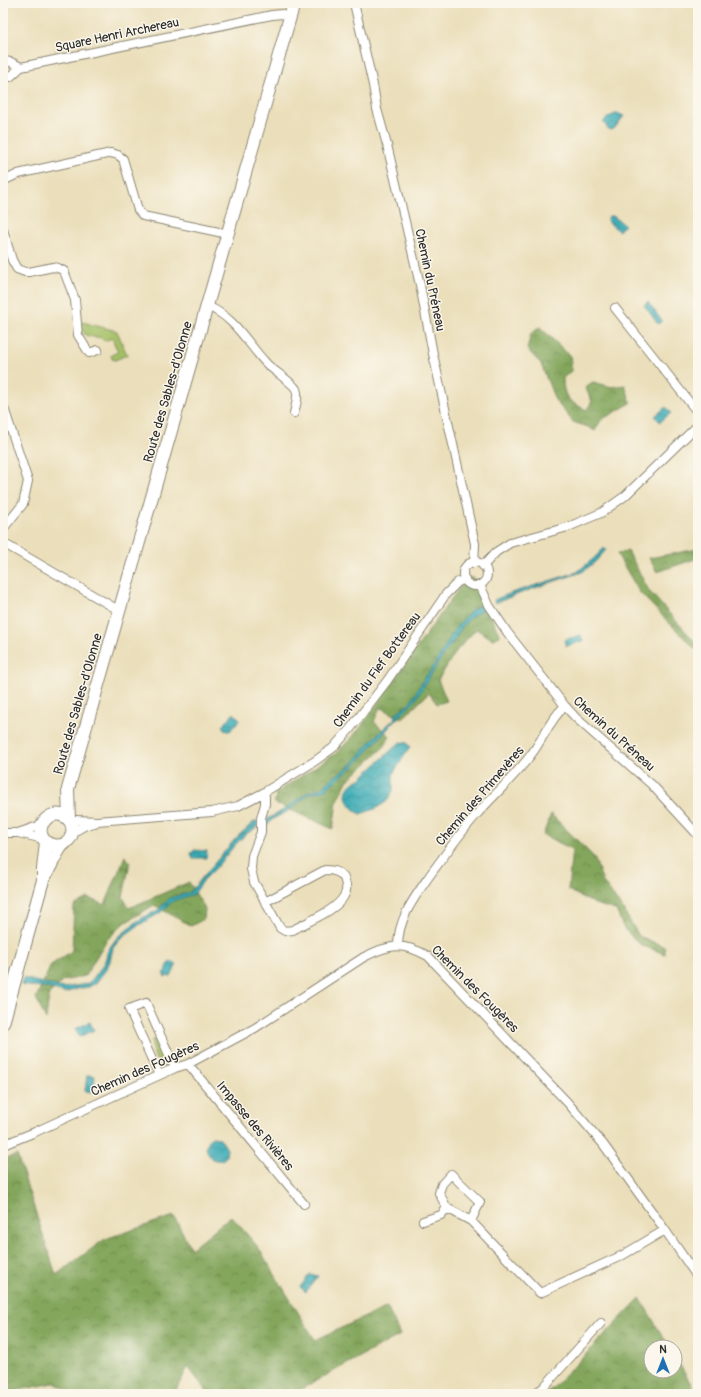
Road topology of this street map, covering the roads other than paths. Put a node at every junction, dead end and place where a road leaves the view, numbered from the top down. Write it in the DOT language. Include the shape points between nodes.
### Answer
graph roads {
  1 [pos="294,3"];
  2 [pos="354,3"];
  3 [pos="290,16"];
  4 [pos="3,62"];
  5 [pos="20,67"];
  6 [pos="3,78"];
  7 [pos="3,181"];
  8 [pos="3,230"];
  9 [pos="228,234"];
  10 [pos="207,306"];
  11 [pos="615,308"];
  12 [pos="98,350"];
  13 [pos="3,405"];
  14 [pos="294,413"];
  15 [pos="698,413"];
  16 [pos="698,425"];
  17 [pos="3,529"];
  18 [pos="3,543"];
  19 [pos="474,563"];
  20 [pos="483,566"];
  21 [pos="465,579"];
  22 [pos="480,585"];
  23 [pos="120,610"];
  24 [pos="565,706"];
  25 [pos="68,790"];
  26 [pos="263,793"];
  27 [pos="53,815"];
  28 [pos="41,825"];
  29 [pos="71,825"];
  30 [pos="3,833"];
  31 [pos="18,833"];
  32 [pos="698,835"];
  33 [pos="45,840"];
  34 [pos="62,845"];
  35 [pos="43,880"];
  36 [pos="265,902"];
  37 [pos="398,946"];
  38 [pos="3,1023"];
  39 [pos="188,1064"];
  40 [pos="175,1068"];
  41 [pos="160,1075"];
  42 [pos="3,1145"];
  43 [pos="304,1204"];
  44 [pos="447,1208"];
  45 [pos="423,1221"];
  46 [pos="471,1221"];
  47 [pos="666,1230"];
  48 [pos="698,1278"];
  49 [pos="601,1323"];
  50 [pos="534,1394"];
  1 -- 3 [label="main road, Route des Sables-d'Olonne"];
  2 -- 19 [label="street, Chemin du Préneau" via="420,285 475,544"];
  3 -- 5 [label="street, Square Henri Archereau" via="272,15"];
  3 -- 9 [label="main road, Route des Sables-d'Olonne"];
  4 -- 5 [label="street, Square Henri Archereau" via="11,62"];
  5 -- 6 [label="street, Square Henri Archereau" via="10,77"];
  7 -- 9 [label="street" via="18,174 111,153 123,159 138,210 143,216"];
  8 -- 12 [label="street" via="17,269 29,272 53,267 64,272 75,300 78,335 89,353"];
  9 -- 10 [label="main road, Route des Sables-d'Olonne"];
  10 -- 14 [label="street" via="217,310 235,324 266,363 295,389 298,400"];
  10 -- 23 [label="main road, Route des Sables-d'Olonne"];
  11 -- 15 [label="street"];
  13 -- 17 [label="street" via="28,481 23,504"];
  16 -- 20 [label="street" via="625,496 601,513 568,527 510,543 496,552"];
  18 -- 23 [label="street"];
  19 -- 20 [label="street"];
  19 -- 21 [label="street" via="465,569"];
  20 -- 22 [label="street" via="487,576"];
  21 -- 22 [label="street" via="470,584"];
  21 -- 26 [label="street, Chemin du Fief Bottereau" via="446,594 387,681 333,748"];
  22 -- 24 [label="street, Chemin du Préneau" via="506,632"];
  23 -- 25 [label="main road, Route des Sables-d'Olonne"];
  24 -- 32 [label="street, Chemin du Préneau" via="652,785"];
  24 -- 37 [label="street, Chemin des Primevères" via="554,718 523,766 476,815 417,894 402,921"];
  25 -- 27 [label="main road, Route des Sables-d'Olonne"];
  25 -- 29 [label="main road, Route des Sables-d'Olonne"];
  26 -- 29 [label="street, Chemin du Fief Bottereau" via="225,810 97,822 84,826"];
  26 -- 36 [label="street" via="265,804 261,832 252,856 251,869 254,882"];
  27 -- 28 [label="main road, Route des Sables-d'Olonne" via="46,818"];
  27 -- 29 [label="main road" via="62,815"];
  28 -- 31 [label="street"];
  28 -- 33 [label="main road" via="41,835"];
  29 -- 34 [label="main road" via="69,840"];
  30 -- 31 [label="street"];
  31 -- 33 [label="street"];
  33 -- 34 [label="main road" via="54,846"];
  33 -- 35 [label="main road"];
  34 -- 35 [label="main road"];
  35 -- 38 [label="main road"];
  36 -- 36 [label="street" via="280,928 285,931 293,930 335,907 345,895 347,885 338,872 326,870"];
  37 -- 39 [label="street, Chemin des Fougères" via="385,948 364,957 255,1028"];
  37 -- 47 [label="street, Chemin des Fougères" via="412,948 428,956 567,1102 603,1144"];
  39 -- 40 [label="street, Chemin des Fougères"];
  39 -- 43 [label="street, Impasse des Rivières"];
  40 -- 41 [label="street, Chemin des Fougères"];
  40 -- 41 [label="street" via="146,1003 130,1009"];
  41 -- 42 [label="street, Chemin des Fougères"];
  44 -- 45 [label="street" via="441,1216"];
  44 -- 46 [label="street"];
  44 -- 46 [label="street" via="439,1194 442,1184 451,1174 480,1202"];
  46 -- 47 [label="street" via="540,1293 623,1255"];
  47 -- 48 [label="street, Chemin des Fougères"];
  49 -- 50 [label="street" via="543,1388"];
}
